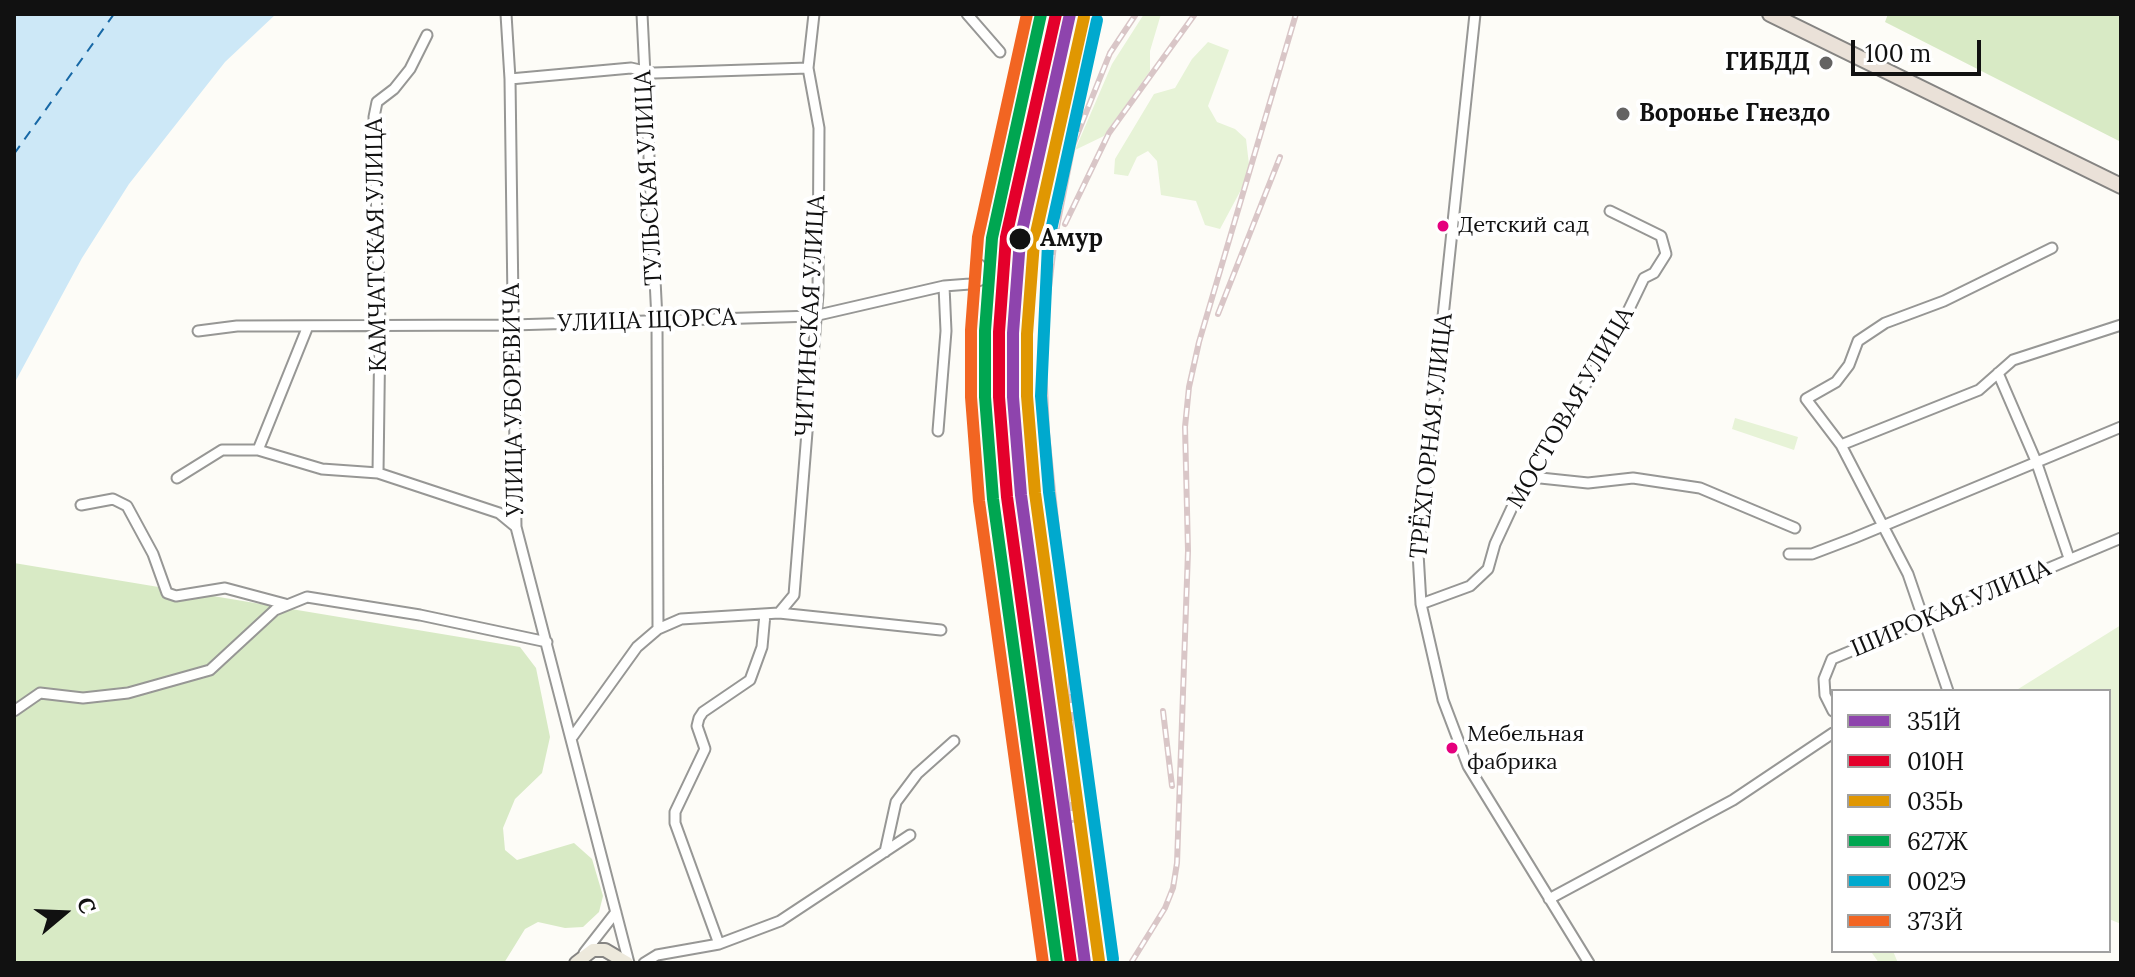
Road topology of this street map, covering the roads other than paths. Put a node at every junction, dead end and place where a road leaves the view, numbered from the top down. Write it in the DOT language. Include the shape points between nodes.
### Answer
graph roads {
  1 [pos="506,14"];
  2 [pos="642,14"];
  3 [pos="814,14"];
  4 [pos="967,14"];
  5 [pos="1475,14"];
  6 [pos="1770,14"];
  7 [pos="427,35"];
  8 [pos="1000,52"];
  9 [pos="808,68"];
  10 [pos="643,71"];
  11 [pos="510,79"];
  12 [pos="2118,184"];
  13 [pos="1610,211"];
  14 [pos="2052,248"];
  15 [pos="980,265"];
  16 [pos="944,286"];
  17 [pos="814,316"];
  18 [pos="657,320"];
  19 [pos="380,325"];
  20 [pos="512,325"];
  21 [pos="2121,325"];
  22 [pos="308,326"];
  23 [pos="198,331"];
  24 [pos="1998,373"];
  25 [pos="2121,427"];
  26 [pos="938,431"];
  27 [pos="1841,445"];
  28 [pos="258,450"];
  29 [pos="2036,461"];
  30 [pos="378,473"];
  31 [pos="1531,477"];
  32 [pos="177,478"];
  33 [pos="81,505"];
  34 [pos="1884,526"];
  35 [pos="516,527"];
  36 [pos="1795,528"];
  37 [pos="2121,538"];
  38 [pos="1789,554"];
  39 [pos="2069,558"];
  40 [pos="285,604"];
  41 [pos="1421,604"];
  42 [pos="779,613"];
  43 [pos="765,614"];
  44 [pos="1924,620"];
  45 [pos="658,629"];
  46 [pos="941,630"];
  47 [pos="547,642"];
  48 [pos="1947,689"];
  49 [pos="1831,707"];
  50 [pos="14,711"];
  51 [pos="1831,734"];
  52 [pos="573,736"];
  53 [pos="954,741"];
  54 [pos="910,835"];
  55 [pos="885,852"];
  56 [pos="1549,899"];
  57 [pos="616,912"];
  58 [pos="719,944"];
  59 [pos="578,960"];
  60 [pos="628,963"];
  61 [pos="644,963"];
  62 [pos="1589,963"];
  1 -- 11 [label="street, УЛИЦА УБОРЕВИЧА"];
  2 -- 10 [label="street, ТУЛЬСКАЯ УЛИЦА"];
  3 -- 9 [label="street, ЧИТИНСКАЯ УЛИЦА"];
  4 -- 8 [label="street"];
  5 -- 41 [label="street, ТРЁХГОРНАЯ УЛИЦА" via="1418,553"];
  6 -- 12 [label="highway"];
  7 -- 19 [label="street, КАМЧАТСКАЯ УЛИЦА" via="410,69 377,102 374,117"];
  9 -- 10 [label="street"];
  9 -- 17 [label="street, ЧИТИНСКАЯ УЛИЦА" via="819,128"];
  10 -- 11 [label="street"];
  10 -- 18 [label="street, ТУЛЬСКАЯ УЛИЦА"];
  11 -- 20 [label="street, УЛИЦА УБОРЕВИЧА"];
  13 -- 31 [label="street, МОСТОВАЯ УЛИЦА" via="1661,236 1666,254 1644,278 1616,336"];
  14 -- 27 [label="street" via="1944,301 1885,323 1858,341 1836,382 1806,399"];
  15 -- 16 [label="street, УЛИЦА ЩОРСА" via="981,280"];
  16 -- 17 [label="street, УЛИЦА ЩОРСА"];
  16 -- 26 [label="street"];
  17 -- 18 [label="street, УЛИЦА ЩОРСА"];
  17 -- 42 [label="street, ЧИТИНСКАЯ УЛИЦА" via="794,595"];
  18 -- 20 [label="street, УЛИЦА ЩОРСА"];
  18 -- 45 [label="street, ТУЛЬСКАЯ УЛИЦА"];
  19 -- 20 [label="street, УЛИЦА ЩОРСА"];
  19 -- 22 [label="street, УЛИЦА ЩОРСА"];
  19 -- 30 [label="street, КАМЧАТСКАЯ УЛИЦА"];
  20 -- 35 [label="street, УЛИЦА УБОРЕВИЧА"];
  21 -- 24 [label="street" via="2013,360"];
  22 -- 23 [label="street, УЛИЦА ЩОРСА"];
  22 -- 28 [label="street"];
  24 -- 27 [label="street" via="1979,390"];
  24 -- 29 [label="street"];
  25 -- 29 [label="street"];
  27 -- 34 [label="street"];
  28 -- 30 [label="street" via="322,469"];
  28 -- 32 [label="street" via="222,450"];
  29 -- 34 [label="street"];
  29 -- 39 [label="street"];
  30 -- 35 [label="street" via="499,513"];
  31 -- 36 [label="street" via="1588,483 1633,478 1700,488"];
  31 -- 41 [label="street, МОСТОВАЯ УЛИЦА" via="1522,486 1488,569 1470,586"];
  33 -- 40 [label="street" via="113,499 127,506 167,593 225,588"];
  34 -- 38 [label="street" via="1812,554"];
  34 -- 44 [label="street"];
  35 -- 47 [label="street, УЛИЦА УБОРЕВИЧА"];
  37 -- 39 [label="street, ШИРОКАЯ УЛИЦА"];
  39 -- 44 [label="street, ШИРОКАЯ УЛИЦА" via="2005,590"];
  40 -- 47 [label="street" via="307,597"];
  40 -- 50 [label="street" via="210,670 128,693 83,698 40,693"];
  41 -- 56 [label="street, ТРЁХГОРНАЯ УЛИЦА" via="1443,700 1468,766"];
  42 -- 43 [label="street"];
  42 -- 46 [label="street"];
  43 -- 45 [label="street" via="698,616"];
  43 -- 58 [label="street" via="762,647 750,680 699,718 705,749 675,812"];
  44 -- 48 [label="street"];
  44 -- 49 [label="street, ШИРОКАЯ УЛИЦА" via="1832,659 1824,679"];
  45 -- 52 [label="street" via="619,669"];
  47 -- 52 [label="street, УЛИЦА УБОРЕВИЧА"];
  51 -- 56 [label="street" via="1733,800"];
  52 -- 57 [label="street, УЛИЦА УБОРЕВИЧА"];
  53 -- 55 [label="street" via="917,774 896,802"];
  54 -- 55 [label="street"];
  55 -- 58 [label="street" via="780,921"];
  56 -- 62 [label="street, ТРЁХГОРНАЯ УЛИЦА"];
  57 -- 59 [label="street"];
  57 -- 60 [label="street, УЛИЦА УБОРЕВИЧА"];
  58 -- 61 [label="street" via="657,955"];
  59 -- 60 [label="main road" via="593,950 605,950"];
}
